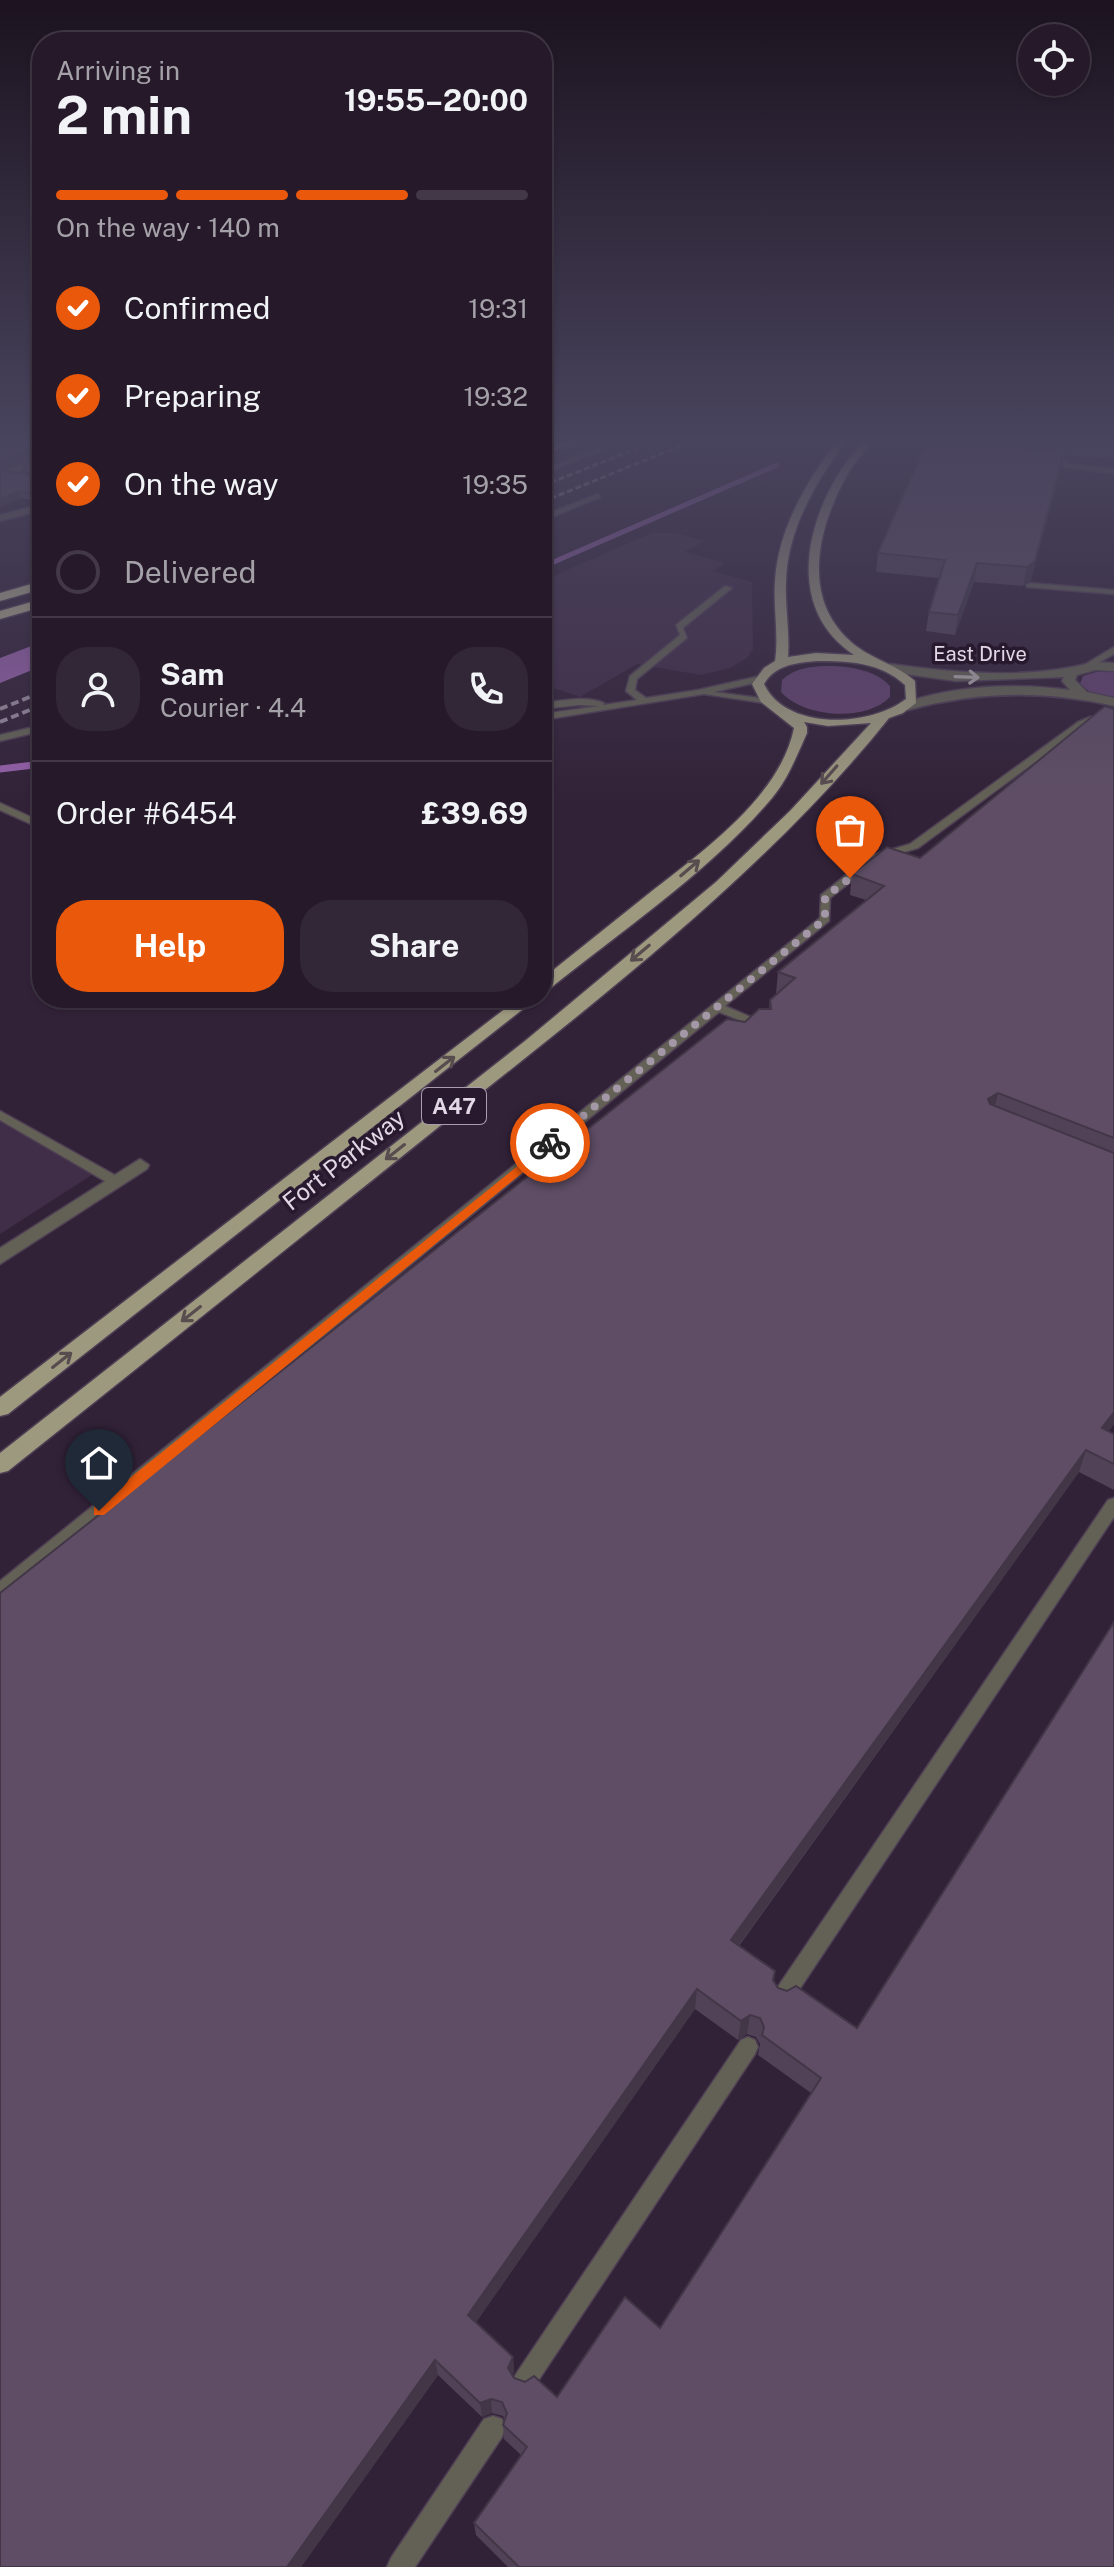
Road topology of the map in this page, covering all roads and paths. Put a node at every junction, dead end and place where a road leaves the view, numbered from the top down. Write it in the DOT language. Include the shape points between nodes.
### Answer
graph roads {
  1 [pos="782,562"];
  2 [pos="812,562"];
  3 [pos="1030,585"];
  4 [pos="32,588"];
  5 [pos="728,588"];
  6 [pos="1114,592"];
  7 [pos="0,597"];
  8 [pos="32,606"];
  9 [pos="0,615"];
  10 [pos="1114,650"];
  11 [pos="781,663"];
  12 [pos="875,663"];
  13 [pos="1114,667"];
  14 [pos="890,668"];
  15 [pos="1078,670"];
  16 [pos="760,679"];
  17 [pos="698,693"];
  18 [pos="1083,695"];
  19 [pos="643,700"];
  20 [pos="767,702"];
  21 [pos="1114,702"];
  22 [pos="612,704"];
  23 [pos="552,705"];
  24 [pos="908,706"];
  25 [pos="787,713"];
  26 [pos="552,715"];
  27 [pos="1114,717"];
  28 [pos="883,718"];
  29 [pos="32,730"];
  30 [pos="0,738"];
  31 [pos="0,806"];
  32 [pos="32,821"];
  33 [pos="552,979"];
  34 [pos="718,1007"];
  35 [pos="516,1008"];
  36 [pos="763,1026"];
  37 [pos="0,1115"];
  38 [pos="140,1165"];
  39 [pos="115,1181"];
  40 [pos="0,1257"];
  41 [pos="0,1408"];
  42 [pos="0,1465"];
  43 [pos="1114,1504"];
  44 [pos="1108,1525"];
  45 [pos="0,1591"];
  46 [pos="782,1998"];
  47 [pos="748,2047"];
  48 [pos="524,2382"];
  49 [pos="493,2428"];
  50 [pos="400,2567"];
  1 -- 11 [label="main road"];
  2 -- 12 [label="main road" via="822,619 836,636"];
  3 -- 6 [label="lane"];
  4 -- 7 [label="highway"];
  5 -- 19 [label="lane" via="679,627 684,636 633,678 630,691"];
  8 -- 9 [label="highway"];
  10 -- 15 [label="lane"];
  11 -- 12 [label="main road" via="816,657"];
  11 -- 16 [label="main road"];
  12 -- 14 [label="main road"];
  13 -- 15 [label="street, East Drive"];
  14 -- 15 [label="street, East Drive, one-way" via="985,678"];
  14 -- 24 [label="main road" via="911,684 914,695"];
  15 -- 18 [label="street" via="1068,677 1070,686"];
  16 -- 17 [label="lane"];
  16 -- 20 [label="main road" via="758,690"];
  17 -- 19 [label="lane"];
  17 -- 20 [label="lane"];
  18 -- 21 [label="street, East Drive"];
  18 -- 24 [label="street, East Drive" via="1016,690"];
  19 -- 22 [label="lane"];
  20 -- 25 [label="main road, Fort Parkway / A47"];
  22 -- 23 [label="lane"];
  22 -- 26 [label="lane"];
  24 -- 28 [label="main road, Fort Parkway / A47"];
  25 -- 28 [label="main road, Fort Parkway / A47" via="834,722"];
  33 -- 25 [label="main road, one-way" via="721,843 768,794 800,733 801,727"];
  27 -- 34 [label="lane" via="1081,724 914,846 874,858 825,897 825,919"];
  28 -- 42 [label="main road, Fort Parkway / A47, one-way" via="795,814 697,905 531,1045"];
  29 -- 30 [label="lane"];
  31 -- 32 [label="lane"];
  34 -- 36 [label="lane"];
  34 -- 45 [label="lane"];
  41 -- 35 [label="main road, Fort Parkway / A47, one-way"];
  37 -- 39 [label="lane"];
  38 -- 39 [label="street"];
  39 -- 40 [label="street"];
  43 -- 44 [label="lane"];
  44 -- 46 [label="lane"];
  47 -- 48 [label="lane"];
  49 -- 50 [label="lane"];
}
